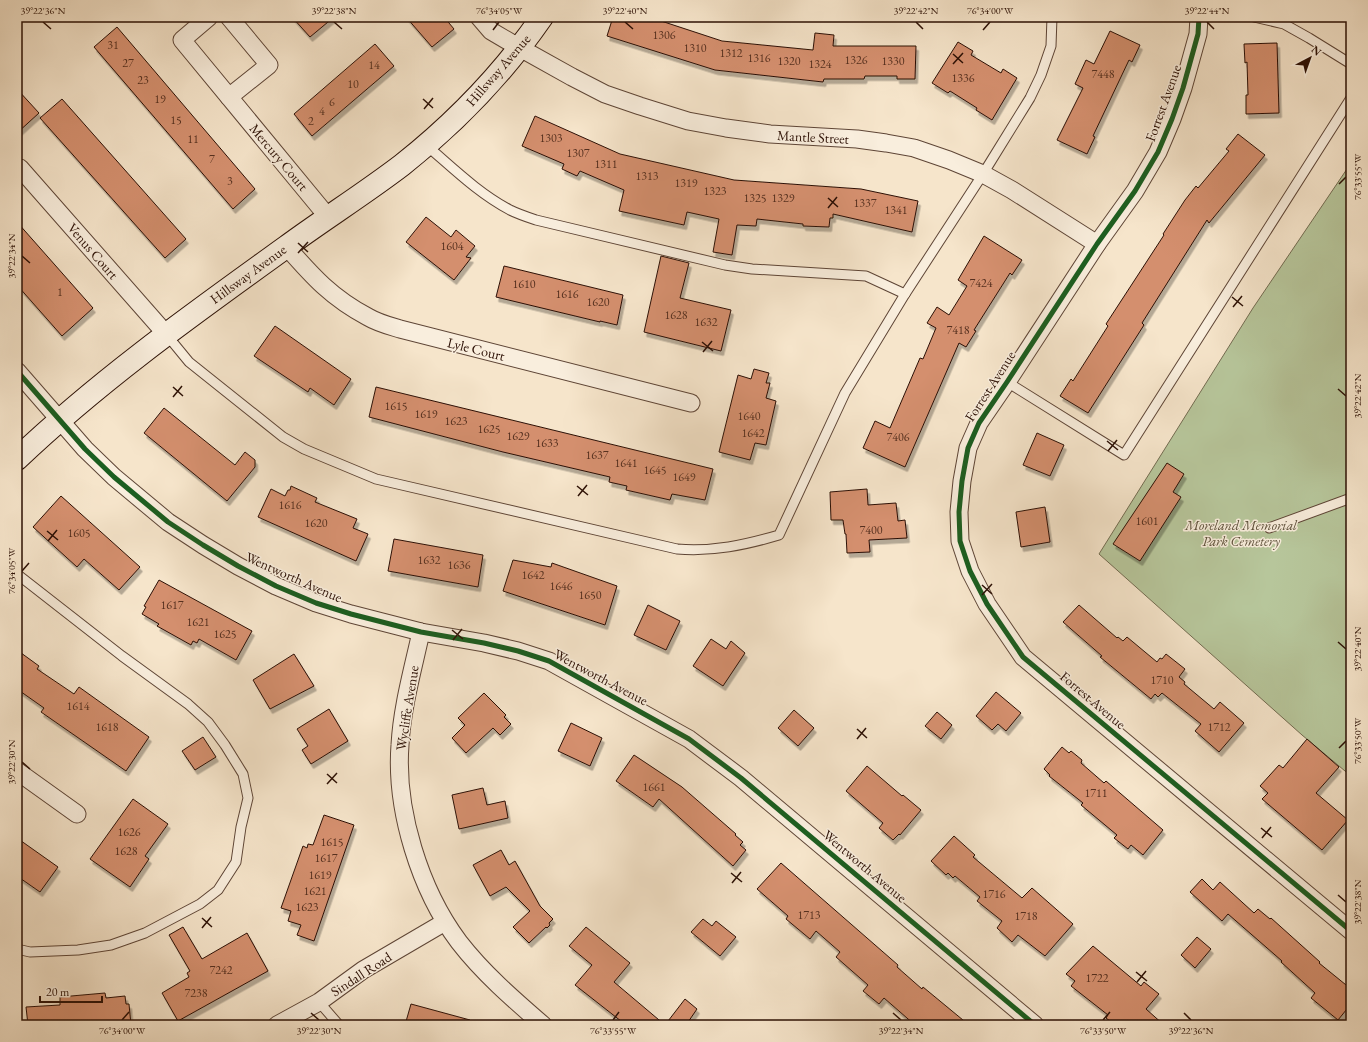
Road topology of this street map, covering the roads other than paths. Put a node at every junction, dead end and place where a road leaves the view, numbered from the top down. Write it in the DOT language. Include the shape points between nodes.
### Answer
graph roads {
  1 [pos="209,17"];
  2 [pos="229,17"];
  3 [pos="479,17"];
  4 [pos="542,17"];
  5 [pos="1052,17"];
  6 [pos="1199,17"];
  7 [pos="1254,17"];
  8 [pos="520,48"];
  9 [pos="1351,64"];
  10 [pos="229,98"];
  11 [pos="1351,98"];
  12 [pos="426,145"];
  13 [pos="20,168"];
  14 [pos="983,174"];
  15 [pos="328,217"];
  16 [pos="1097,244"];
  17 [pos="286,246"];
  18 [pos="905,294"];
  19 [pos="166,334"];
  20 [pos="17,371"];
  21 [pos="1007,382"];
  22 [pos="691,403"];
  23 [pos="59,420"];
  24 [pos="17,459"];
  25 [pos="1351,498"];
  26 [pos="1269,528"];
  27 [pos="17,574"];
  28 [pos="421,632"];
  29 [pos="17,771"];
  30 [pos="77,814"];
  31 [pos="445,922"];
  32 [pos="1351,931"];
  33 [pos="17,949"];
  34 [pos="319,1002"];
  35 [pos="277,1025"];
  36 [pos="339,1025"];
  37 [pos="543,1025"];
  38 [pos="1035,1025"];
  1 -- 10 [label="street, Mercury Court" via="182,40"];
  2 -- 10 [label="street" via="269,65"];
  3 -- 8 [label="street, Mantle Street" via="491,31"];
  4 -- 8 [label="street, Hillsway Avenue"];
  5 -- 14 [label="lane" via="1051,46 1041,75 1016,122"];
  6 -- 16 [label="street, Forrest Avenue" via="1198,34 1183,88 1158,152 1135,191"];
  7 -- 9 [label="lane" via="1284,24"];
  8 -- 12 [label="street, Hillsway Avenue" via="474,99"];
  8 -- 14 [label="street, Mantle Street" via="605,94 688,121 770,134 886,142 942,157"];
  10 -- 15 [label="street, Mercury Court"];
  11 -- 21 [label="lane" via="1124,455"];
  12 -- 15 [label="street, Hillsway Avenue" via="382,180"];
  12 -- 18 [label="lane" via="471,185 490,198 511,211 536,220 725,265 866,276"];
  13 -- 19 [label="street, Venus Court"];
  14 -- 16 [label="street, Mantle Street"];
  14 -- 18 [label="lane"];
  15 -- 17 [label="street, Hillsway Avenue"];
  16 -- 21 [label="street, Forrest Avenue"];
  17 -- 19 [label="street, Hillsway Avenue"];
  17 -- 22 [label="street, Lyle Court" via="330,293 370,318 400,329"];
  18 -- 19 [label="lane" via="845,393 780,535 720,549 696,551 677,549 376,479 283,438 189,362"];
  19 -- 23 [label="street, Hillsway Avenue"];
  20 -- 23 [label="street, Wentworth Avenue"];
  21 -- 32 [label="street, Forrest Avenue" via="979,423 968,448 959,512 960,541 970,571 987,604 1023,657"];
  23 -- 24 [label="street, Hillsway Avenue"];
  23 -- 28 [label="street, Wentworth Avenue" via="84,449 168,522 238,566 276,586 316,602"];
  25 -- 26 [label="lane"];
  27 -- 33 [label="lane" via="208,722 243,774 248,798 236,862 218,890 200,904 145,933 111,945 78,950 30,952"];
  28 -- 31 [label="street, Wycliffe Avenue" via="403,717 400,745 401,795 415,853 433,900"];
  28 -- 38 [label="street, Wentworth Avenue" via="484,643 549,662 689,738 741,778"];
  29 -- 30 [label="street"];
  31 -- 34 [label="street, Sindall Road" via="363,970"];
  31 -- 37 [label="street, Wycliffe Avenue" via="476,962"];
  34 -- 35 [label="street, Sindall Road"];
  34 -- 36 [label="lane"];
}
